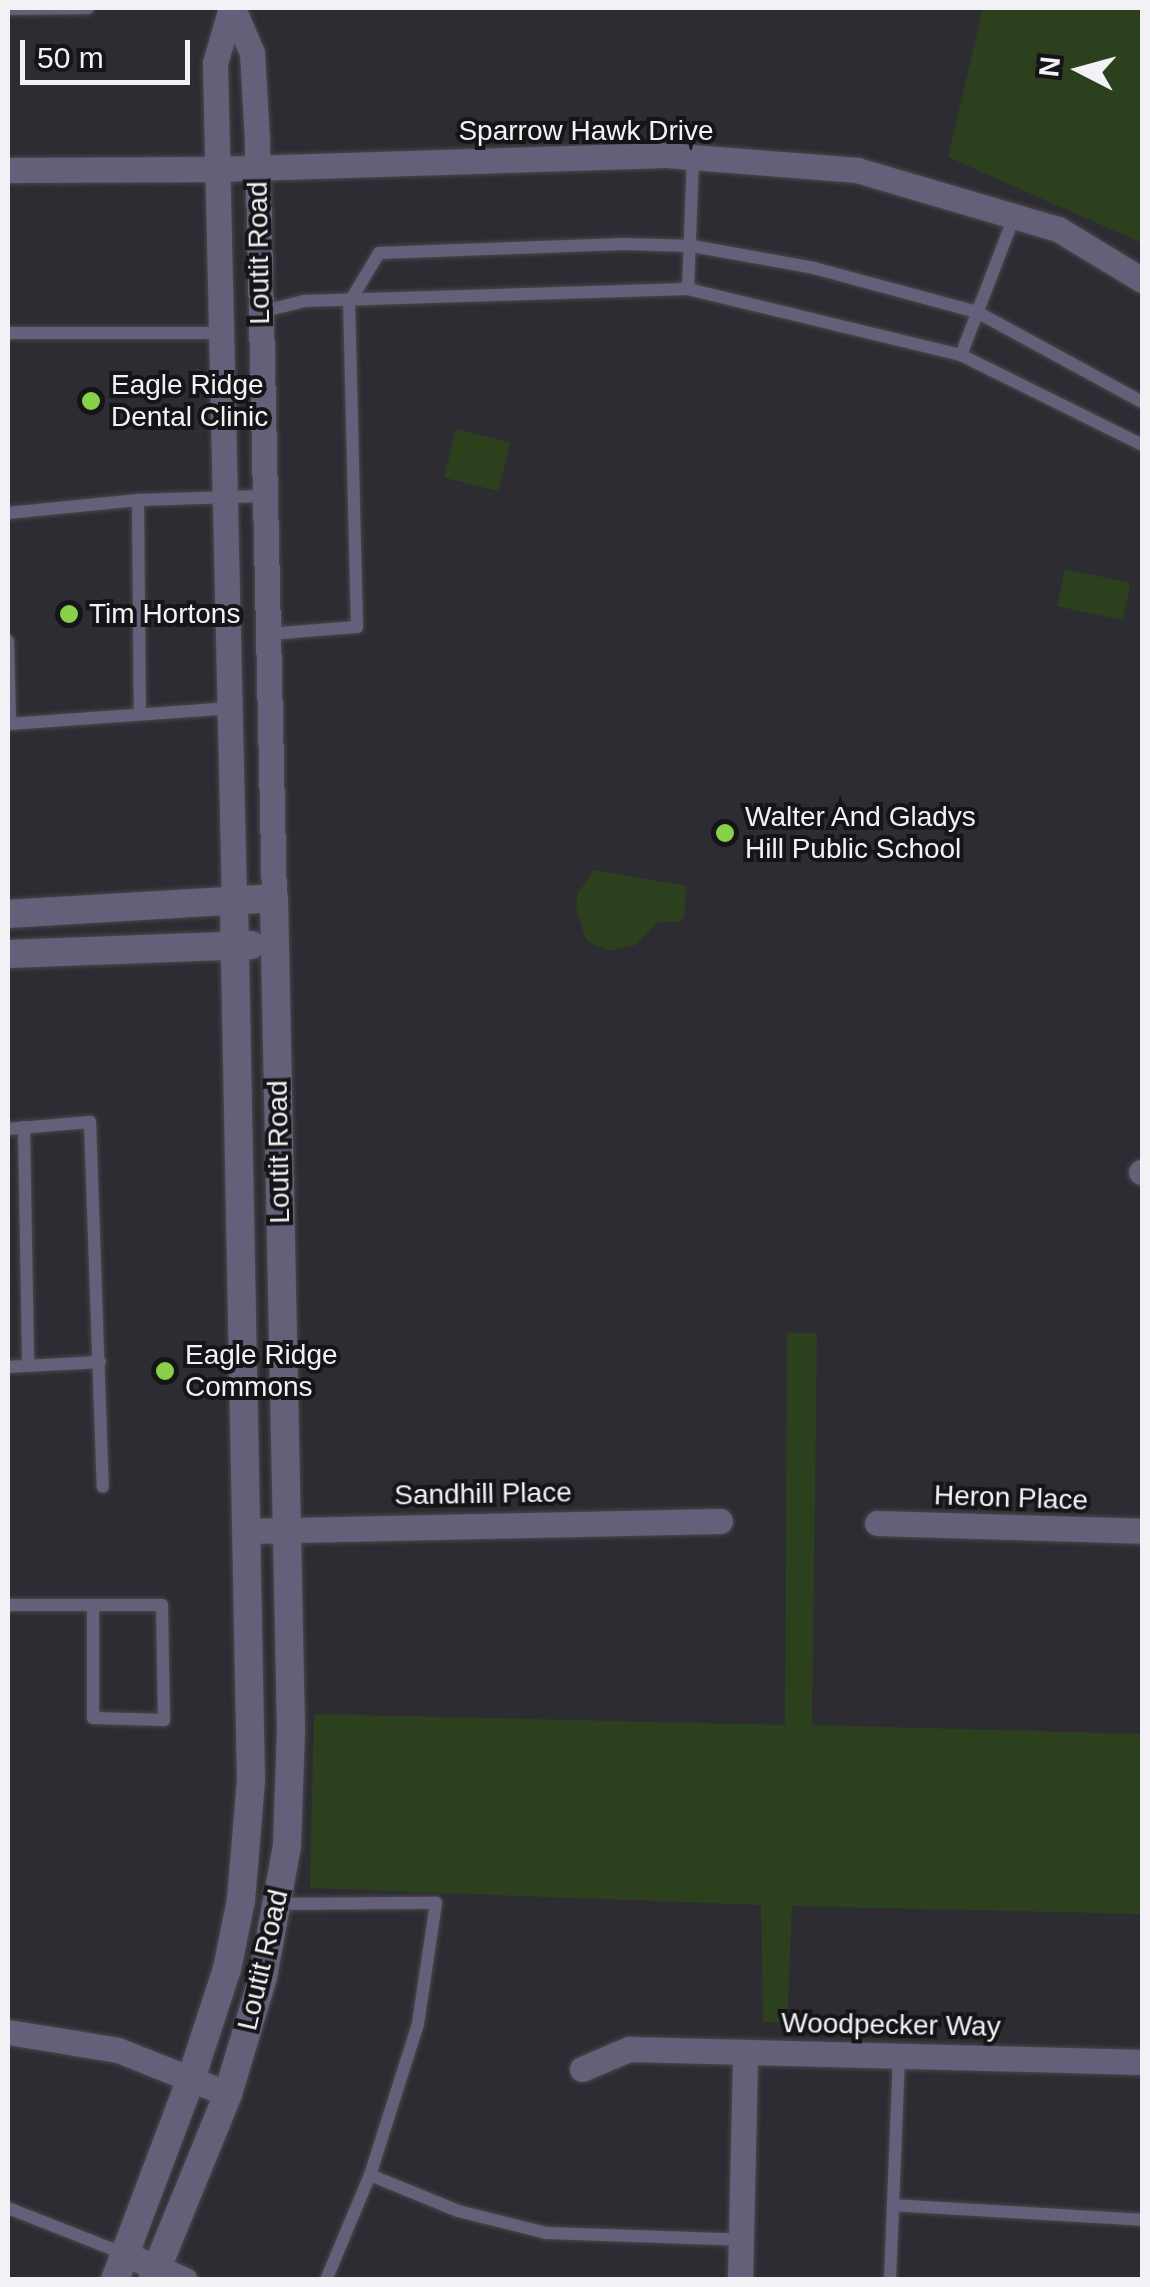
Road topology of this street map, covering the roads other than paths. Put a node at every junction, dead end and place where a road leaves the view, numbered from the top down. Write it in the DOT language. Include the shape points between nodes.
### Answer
graph roads {
  1 [pos="88,8"];
  2 [pos="232,8"];
  3 [pos="8,9"];
  4 [pos="692,157"];
  5 [pos="258,168"];
  6 [pos="216,169"];
  7 [pos="8,170"];
  8 [pos="1014,217"];
  9 [pos="692,246"];
  10 [pos="1142,280"];
  11 [pos="688,289"];
  12 [pos="349,303"];
  13 [pos="260,312"];
  14 [pos="978,312"];
  15 [pos="8,333"];
  16 [pos="219,333"];
  17 [pos="962,355"];
  18 [pos="1142,402"];
  19 [pos="1142,445"];
  20 [pos="263,496"];
  21 [pos="224,497"];
  22 [pos="138,500"];
  23 [pos="8,513"];
  24 [pos="265,634"];
  25 [pos="8,642"];
  26 [pos="229,708"];
  27 [pos="140,711"];
  28 [pos="9,724"];
  29 [pos="274,898"];
  30 [pos="234,900"];
  31 [pos="8,914"];
  32 [pos="234,945"];
  33 [pos="275,945"];
  34 [pos="8,954"];
  35 [pos="24,1127"];
  36 [pos="8,1129"];
  37 [pos="100,1362"];
  38 [pos="8,1366"];
  39 [pos="28,1366"];
  40 [pos="103,1487"];
  41 [pos="720,1521"];
  42 [pos="877,1524"];
  43 [pos="287,1528"];
  44 [pos="246,1531"];
  45 [pos="1142,1532"];
  46 [pos="8,1605"];
  47 [pos="93,1605"];
  48 [pos="278,1904"];
  49 [pos="8,2032"];
  50 [pos="745,2052"];
  51 [pos="899,2055"];
  52 [pos="1142,2062"];
  53 [pos="582,2069"];
  54 [pos="191,2080"];
  55 [pos="228,2094"];
  56 [pos="370,2175"];
  57 [pos="893,2205"];
  58 [pos="8,2208"];
  59 [pos="1142,2220"];
  60 [pos="744,2240"];
  61 [pos="120,2267"];
  62 [pos="155,2273"];
  63 [pos="184,2280"];
  64 [pos="326,2280"];
  65 [pos="740,2280"];
  66 [pos="890,2280"];
  1 -- 3 [label="lane"];
  2 -- 5 [label="street, Loutit Road" via="252,53"];
  2 -- 6 [label="street, Loutit Road" via="216,63"];
  4 -- 5 [label="street, Sparrow Hawk Drive"];
  4 -- 8 [label="street, Sparrow Hawk Drive" via="857,170"];
  4 -- 9 [label="lane"];
  5 -- 6 [label="street, Sparrow Hawk Drive"];
  5 -- 13 [label="street, Loutit Road"];
  6 -- 7 [label="street, Sparrow Hawk Drive"];
  6 -- 16 [label="street, Loutit Road"];
  8 -- 10 [label="street, Sparrow Hawk Drive" via="1058,229"];
  8 -- 14 [label="lane"];
  9 -- 11 [label="lane"];
  9 -- 12 [label="lane" via="379,253"];
  9 -- 14 [label="lane" via="814,268"];
  11 -- 12 [label="lane"];
  11 -- 17 [label="lane"];
  12 -- 13 [label="lane" via="304,301"];
  12 -- 24 [label="lane" via="357,627"];
  13 -- 20 [label="street, Loutit Road"];
  14 -- 17 [label="lane"];
  14 -- 18 [label="lane"];
  15 -- 16 [label="lane"];
  16 -- 21 [label="street, Loutit Road"];
  17 -- 19 [label="lane"];
  20 -- 21 [label="lane"];
  20 -- 24 [label="street, Loutit Road"];
  21 -- 22 [label="lane"];
  21 -- 26 [label="street, Loutit Road"];
  22 -- 23 [label="lane"];
  22 -- 27 [label="lane"];
  24 -- 29 [label="street, Loutit Road"];
  25 -- 28 [label="lane"];
  26 -- 27 [label="lane"];
  26 -- 30 [label="street, Loutit Road"];
  27 -- 28 [label="lane"];
  29 -- 30 [label="street"];
  29 -- 33 [label="street, Loutit Road"];
  30 -- 31 [label="street"];
  30 -- 32 [label="street, Loutit Road"];
  32 -- 33 [label="street"];
  32 -- 34 [label="street"];
  32 -- 44 [label="street, Loutit Road"];
  33 -- 43 [label="street, Loutit Road"];
  35 -- 36 [label="lane"];
  35 -- 37 [label="lane" via="90,1122"];
  35 -- 39 [label="lane"];
  37 -- 39 [label="lane"];
  37 -- 40 [label="lane"];
  38 -- 39 [label="lane"];
  41 -- 43 [label="street, Sandhill Place"];
  42 -- 45 [label="street, Heron Place"];
  43 -- 44 [label="street, Sandhill Place"];
  43 -- 48 [label="street, Loutit Road" via="291,1730"];
  44 -- 54 [label="street, Loutit Road" via="252,1781 241,1900 227,1970"];
  46 -- 47 [label="lane"];
  47 -- 47 [label="lane" via="162,1605 164,1720 93,1718"];
  48 -- 55 [label="street, Loutit Road"];
  48 -- 56 [label="lane" via="436,1903 418,2024"];
  49 -- 54 [label="street" via="118,2050"];
  50 -- 51 [label="street, Woodpecker Way"];
  50 -- 53 [label="street" via="629,2049"];
  50 -- 60 [label="street, Woodpecker Way"];
  51 -- 52 [label="street, Woodpecker Way"];
  51 -- 57 [label="lane"];
  54 -- 55 [label="street"];
  54 -- 61 [label="street, Loutit Road"];
  55 -- 62 [label="street, Loutit Road"];
  56 -- 60 [label="lane" via="458,2211 546,2233"];
  56 -- 64 [label="lane"];
  57 -- 59 [label="lane"];
  57 -- 66 [label="lane"];
  58 -- 61 [label="lane"];
  60 -- 65 [label="street, Woodpecker Way"];
  61 -- 62 [label="street"];
  62 -- 63 [label="street"];
}
